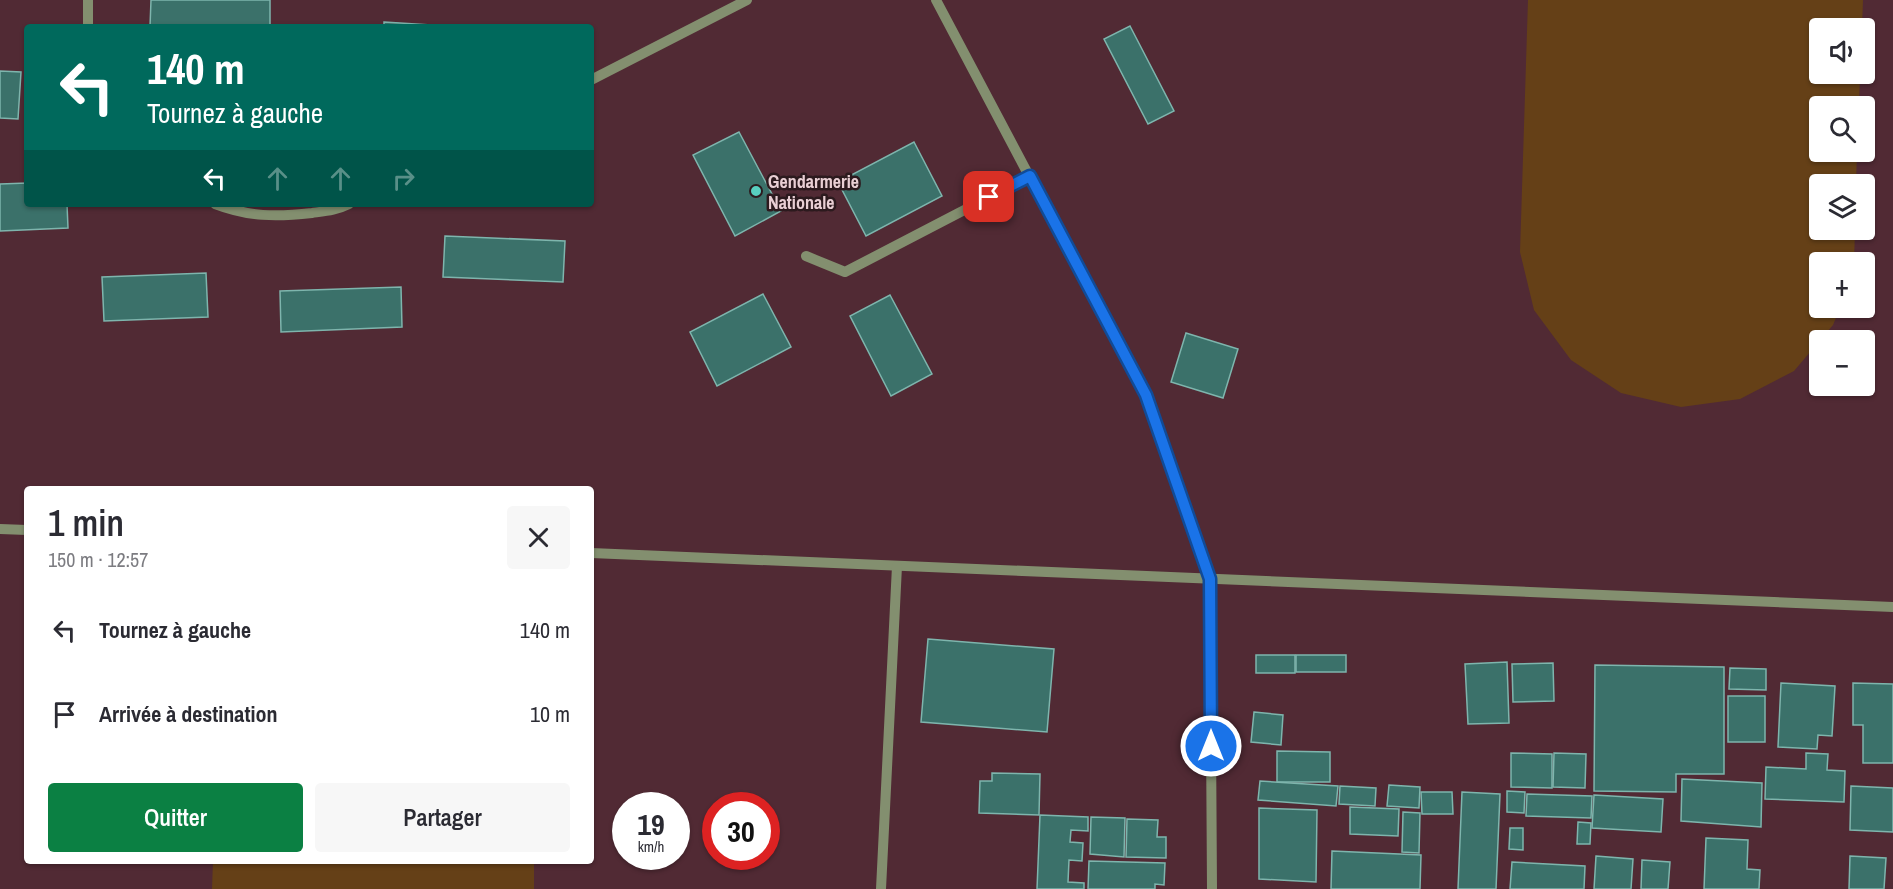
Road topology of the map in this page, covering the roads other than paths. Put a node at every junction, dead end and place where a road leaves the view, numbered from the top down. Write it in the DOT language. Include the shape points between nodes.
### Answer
graph roads {
  1 [pos="88,0"];
  2 [pos="747,0"];
  3 [pos="936,0"];
  4 [pos="88,24"];
  5 [pos="594,78"];
  6 [pos="1030,176"];
  7 [pos="222,207"];
  8 [pos="344,207"];
  9 [pos="806,256"];
  10 [pos="0,529"];
  11 [pos="24,530"];
  12 [pos="594,553"];
  13 [pos="897,566"];
  14 [pos="1210,579"];
  15 [pos="1893,607"];
  16 [pos="882,889"];
  17 [pos="1212,889"];
  1 -- 4 [label="street"];
  2 -- 5 [label="street"];
  3 -- 6 [label="street"];
  6 -- 9 [label="street" via="845,272"];
  6 -- 14 [label="street" via="1146,395"];
  7 -- 8 [label="street" via="277,217"];
  10 -- 11 [label="street"];
  12 -- 13 [label="street"];
  13 -- 14 [label="street"];
  13 -- 16 [label="street"];
  14 -- 15 [label="street"];
  14 -- 17 [label="street"];
}
